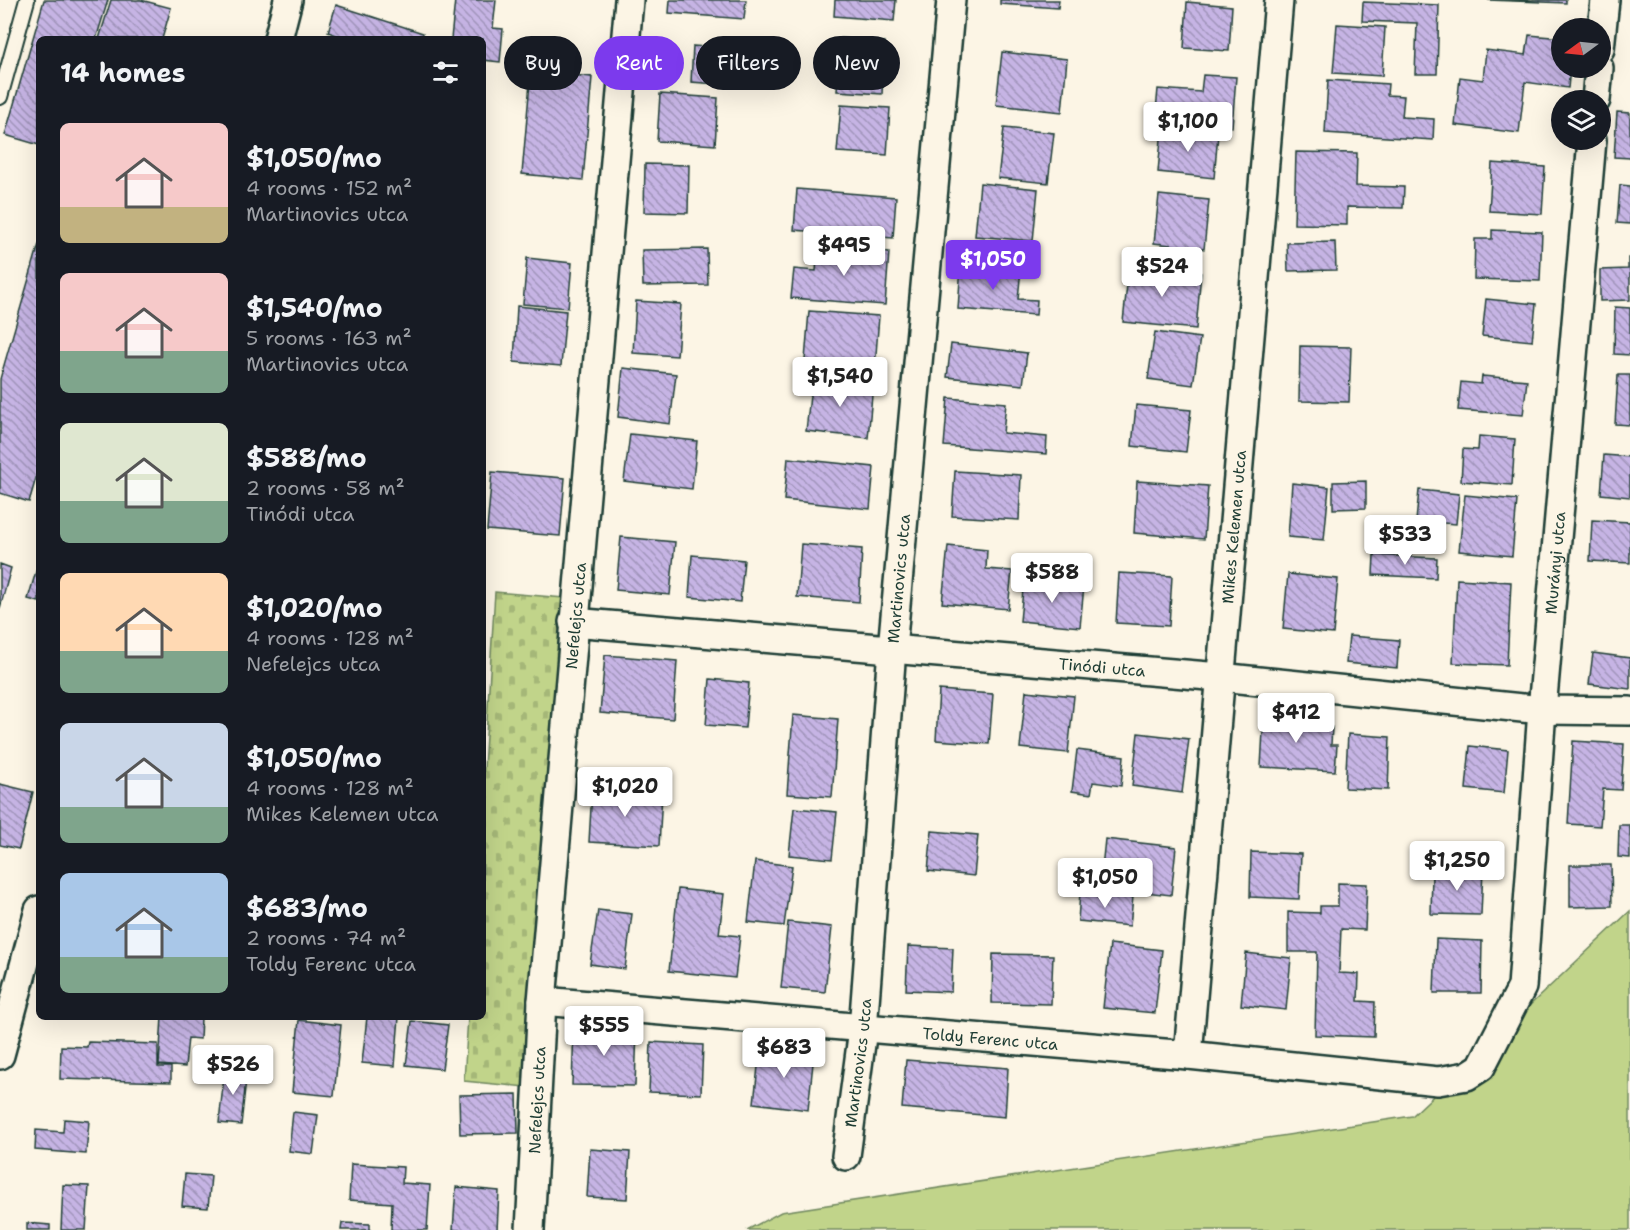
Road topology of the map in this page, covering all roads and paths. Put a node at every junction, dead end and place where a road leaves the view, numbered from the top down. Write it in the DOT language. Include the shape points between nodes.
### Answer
graph roads {
  1 [pos="27,0"];
  2 [pos="288,0"];
  3 [pos="629,0"];
  4 [pos="951,0"];
  5 [pos="1279,0"];
  6 [pos="1605,0"];
  7 [pos="1603,18"];
  8 [pos="279,36"];
  9 [pos="0,97"];
  10 [pos="1592,150"];
  11 [pos="573,622"];
  12 [pos="892,649"];
  13 [pos="1220,677"];
  14 [pos="1542,710"];
  15 [pos="1630,711"];
  16 [pos="36,933"];
  17 [pos="32,964"];
  18 [pos="1522,987"];
  19 [pos="542,1001"];
  20 [pos="863,1029"];
  21 [pos="0,1055"];
  22 [pos="1188,1055"];
  23 [pos="846,1156"];
  24 [pos="530,1230"];
  1 -- 9 [label="lane"];
  2 -- 8 [label="street"];
  3 -- 11 [label="street, Nefelejcs utca"];
  4 -- 12 [label="street, Martinovics utca"];
  5 -- 13 [label="street, Mikes Kelemen utca"];
  6 -- 7 [label="street"];
  10 -- 14 [label="street, Murányi utca"];
  11 -- 12 [label="street, Tinódi utca"];
  11 -- 19 [label="street, Nefelejcs utca"];
  12 -- 13 [label="street, Tinódi utca"];
  12 -- 20 [label="street, Martinovics utca"];
  13 -- 14 [label="street, Tinódi utca"];
  13 -- 22 [label="street, Mikes Kelemen utca"];
  14 -- 15 [label="street, Tinódi utca"];
  14 -- 18 [label="street, Murányi utca"];
  16 -- 17 [label="street"];
  17 -- 21 [label="street"];
  18 -- 22 [label="street, Toldy Ferenc utca" via="1481,1067 1467,1076 1438,1081"];
  19 -- 20 [label="street, Toldy Ferenc utca"];
  19 -- 24 [label="street, Nefelejcs utca"];
  20 -- 22 [label="street, Toldy Ferenc utca"];
  20 -- 23 [label="street, Martinovics utca"];
}
